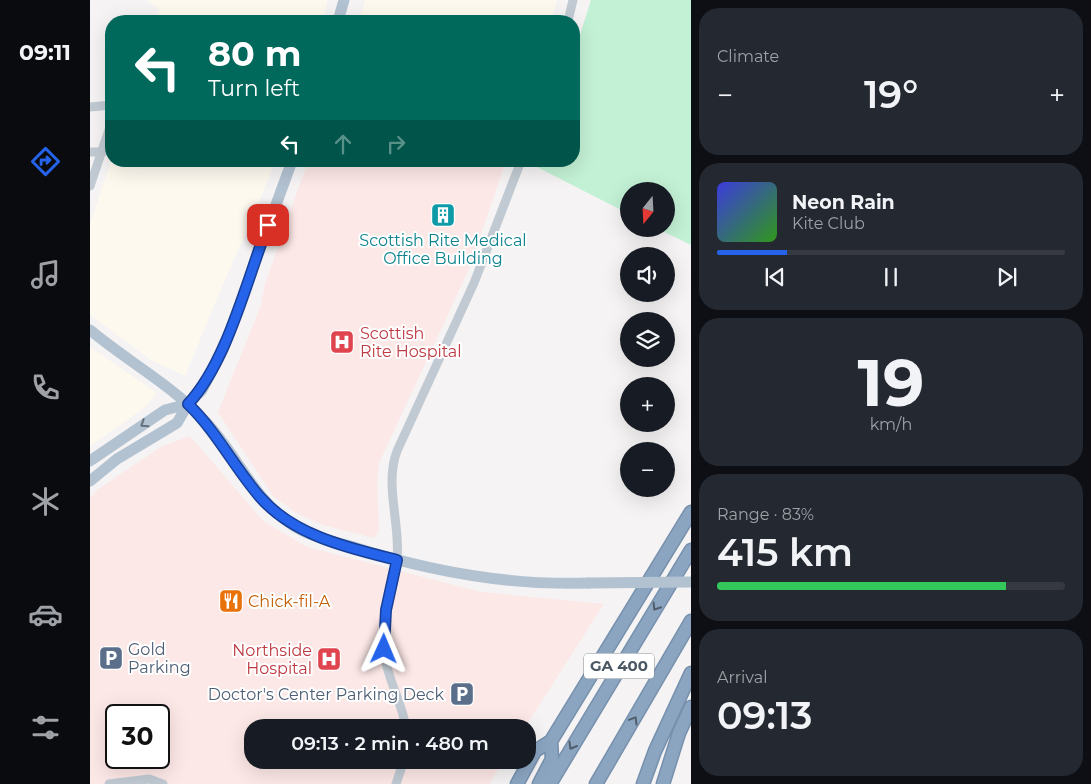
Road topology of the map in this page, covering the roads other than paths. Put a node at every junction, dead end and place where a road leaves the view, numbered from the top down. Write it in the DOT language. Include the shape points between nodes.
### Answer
graph roads {
  1 [pos="344,0"];
  2 [pos="573,0"];
  3 [pos="340,15"];
  4 [pos="569,15"];
  5 [pos="105,105"];
  6 [pos="90,106"];
  7 [pos="105,145"];
  8 [pos="90,152"];
  9 [pos="103,152"];
  10 [pos="290,167"];
  11 [pos="520,167"];
  12 [pos="90,186"];
  13 [pos="90,330"];
  14 [pos="188,404"];
  15 [pos="90,461"];
  16 [pos="90,481"];
  17 [pos="691,512"];
  18 [pos="691,550"];
  19 [pos="397,560"];
  20 [pos="691,582"];
  21 [pos="691,621"];
  22 [pos="691,673"];
  23 [pos="691,707"];
  24 [pos="403,719"];
  25 [pos="551,741"];
  26 [pos="401,769"];
  27 [pos="109,784"];
  28 [pos="163,784"];
  29 [pos="396,784"];
  30 [pos="517,784"];
  31 [pos="539,784"];
  32 [pos="550,784"];
  33 [pos="596,784"];
  34 [pos="644,784"];
  35 [pos="662,784"];
  1 -- 3 [label="main road"];
  2 -- 4 [label="street"];
  5 -- 6 [label="street"];
  7 -- 9 [label="street"];
  8 -- 9 [label="street"];
  9 -- 12 [label="street"];
  10 -- 14 [label="main road" via="222,350 202,390"];
  11 -- 19 [label="street" via="474,283 394,458"];
  13 -- 14 [label="main road"];
  14 -- 15 [label="main road, one-way" via="165,410"];
  14 -- 16 [label="main road" via="177,423 111,463"];
  14 -- 19 [label="main road" via="205,420 260,498 288,521 306,532"];
  17 -- 25 [label="highway"];
  18 -- 32 [label="highway, GA 400, one-way"];
  19 -- 20 [label="main road, bridge" via="490,580 560,584"];
  19 -- 24 [label="street" via="386,610 384,649"];
  33 -- 21 [label="highway, GA 400, one-way"];
  22 -- 34 [label="highway" via="655,751"];
  23 -- 35 [label="highway"];
  25 -- 30 [label="highway" via="535,751"];
  25 -- 31 [label="highway" via="552,759"];
  26 -- 29 [label="street"];
  27 -- 28 [label="street" via="149,779"];
}
